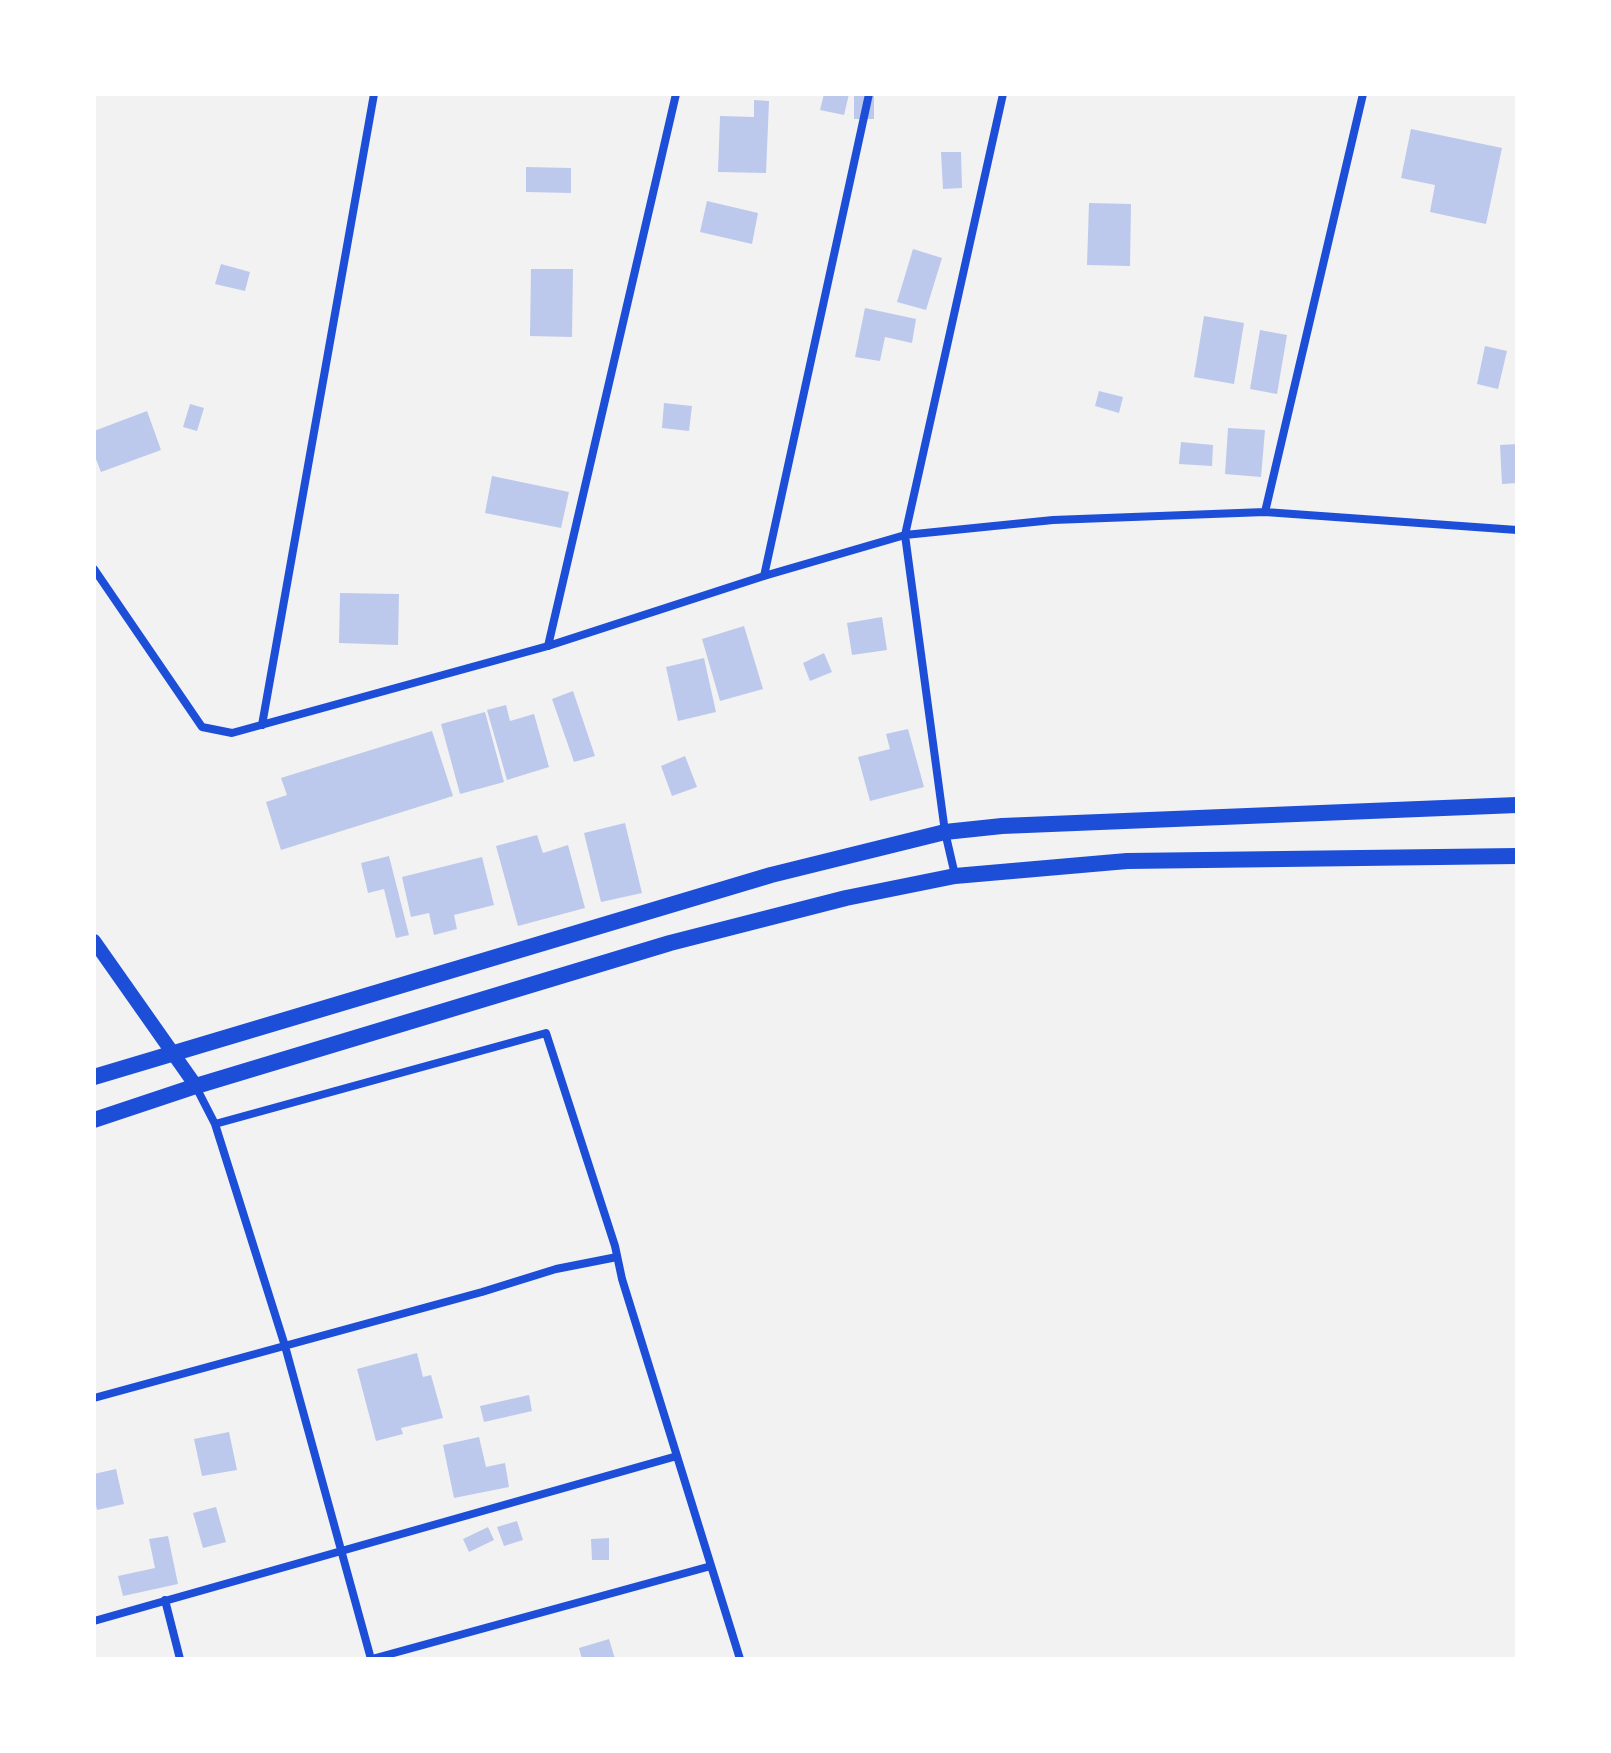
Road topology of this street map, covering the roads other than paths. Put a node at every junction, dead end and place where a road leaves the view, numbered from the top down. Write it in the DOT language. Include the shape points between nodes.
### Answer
graph roads {
  1 [pos="374,94"];
  2 [pos="676,94"];
  3 [pos="869,94"];
  4 [pos="1003,94"];
  5 [pos="1363,94"];
  6 [pos="1265,512"];
  7 [pos="1517,530"];
  8 [pos="905,535"];
  9 [pos="94,569"];
  10 [pos="764,576"];
  11 [pos="548,646"];
  12 [pos="262,725"];
  13 [pos="1517,805"];
  14 [pos="945,832"];
  15 [pos="1517,856"];
  16 [pos="955,876"];
  17 [pos="94,941"];
  18 [pos="173,1052"];
  19 [pos="94,1077"];
  20 [pos="196,1086"];
  21 [pos="94,1120"];
  22 [pos="215,1124"];
  23 [pos="617,1257"];
  24 [pos="285,1346"];
  25 [pos="94,1398"];
  26 [pos="677,1456"];
  27 [pos="340,1552"];
  28 [pos="711,1566"];
  29 [pos="165,1600"];
  30 [pos="94,1621"];
  31 [pos="180,1659"];
  32 [pos="372,1659"];
  33 [pos="740,1659"];
  1 -- 12 [label="street"];
  2 -- 11 [label="street"];
  3 -- 10 [label="street"];
  4 -- 8 [label="street"];
  5 -- 6 [label="street"];
  6 -- 7 [label="street"];
  6 -- 8 [label="street" via="1053,520"];
  8 -- 10 [label="street"];
  8 -- 14 [label="street"];
  9 -- 12 [label="street" via="202,727 232,733"];
  10 -- 11 [label="street"];
  11 -- 12 [label="street"];
  13 -- 14 [label="main road"];
  14 -- 16 [label="street"];
  14 -- 18 [label="main road" via="771,875"];
  15 -- 16 [label="main road" via="1127,861"];
  16 -- 20 [label="main road" via="670,943"];
  17 -- 18 [label="street"];
  18 -- 19 [label="main road"];
  18 -- 20 [label="street"];
  20 -- 21 [label="main road"];
  20 -- 22 [label="street"];
  22 -- 23 [label="street" via="546,1033"];
  22 -- 24 [label="street"];
  23 -- 24 [label="street" via="556,1269"];
  23 -- 26 [label="street"];
  24 -- 25 [label="street"];
  24 -- 27 [label="street"];
  26 -- 27 [label="street"];
  26 -- 28 [label="street"];
  27 -- 29 [label="street"];
  27 -- 32 [label="street"];
  28 -- 32 [label="street"];
  28 -- 33 [label="street"];
  29 -- 30 [label="street"];
  29 -- 31 [label="street"];
}
